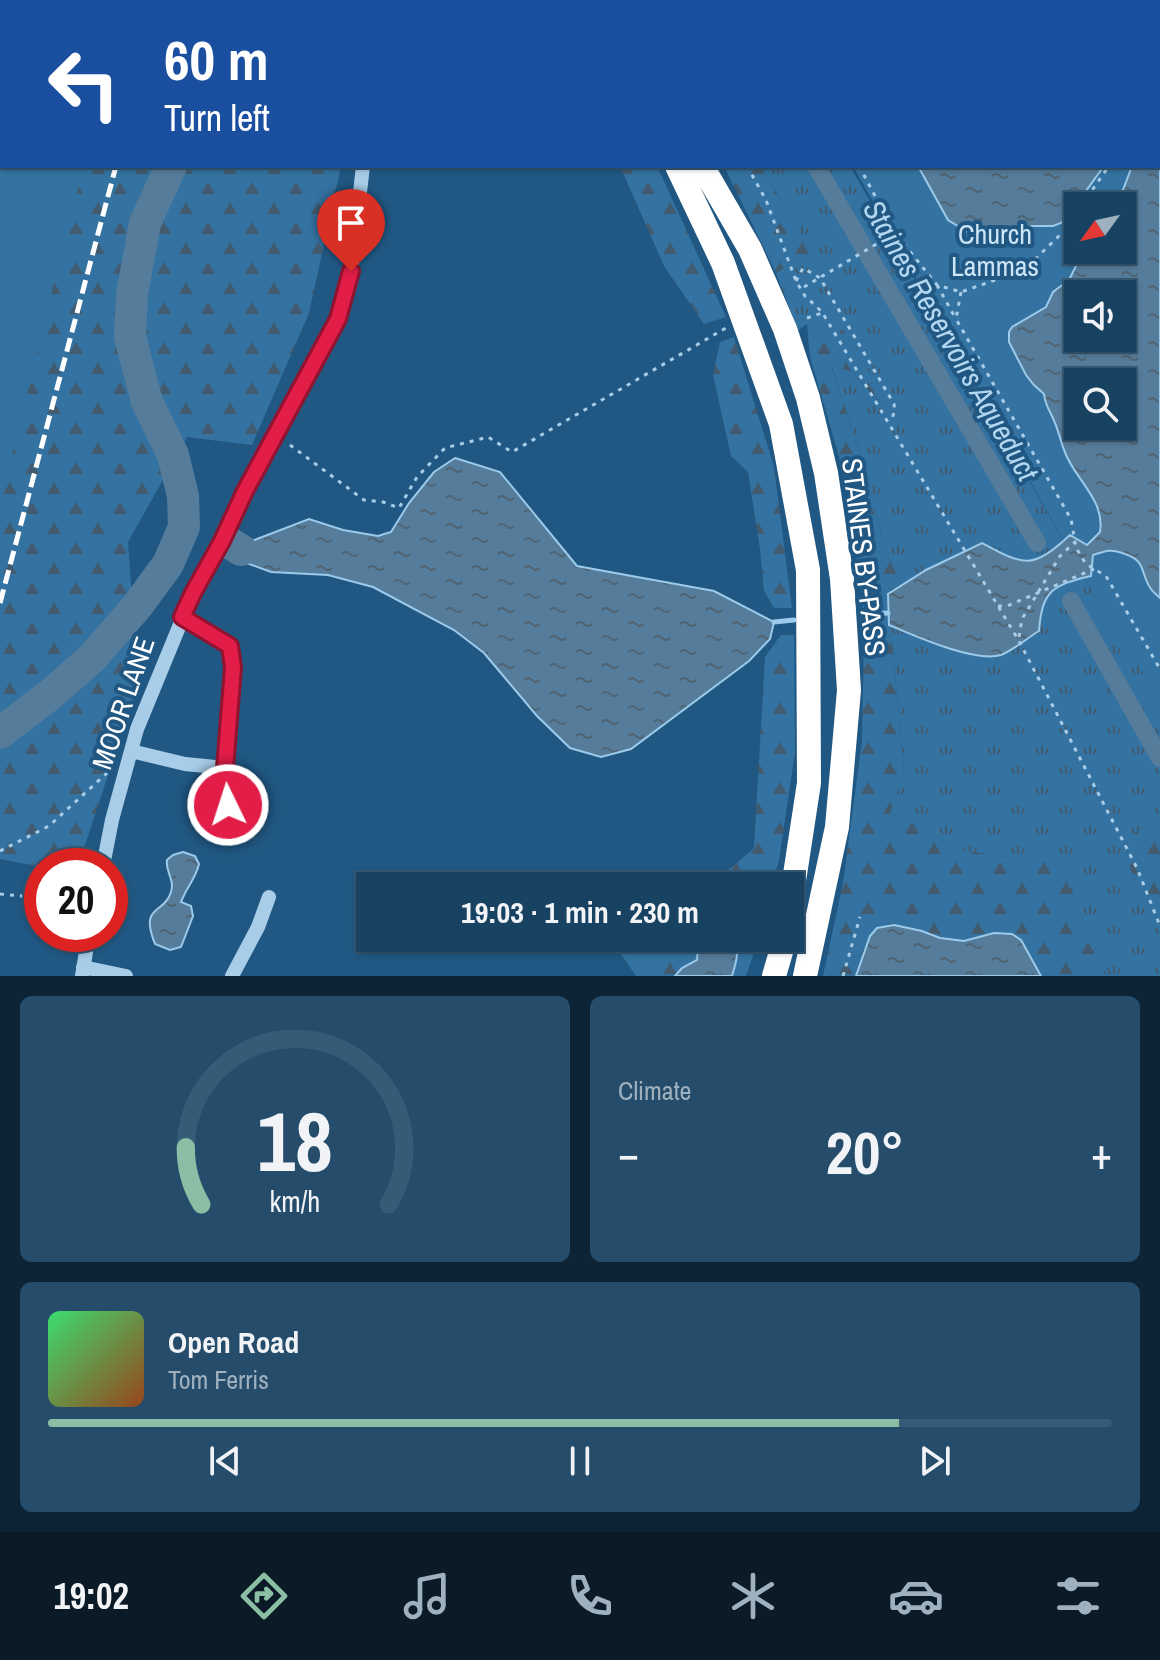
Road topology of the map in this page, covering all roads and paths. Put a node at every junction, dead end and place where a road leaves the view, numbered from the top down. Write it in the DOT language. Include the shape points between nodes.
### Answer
graph roads {
  1 [pos="363,168"];
  2 [pos="678,168"];
  3 [pos="703,168"];
  4 [pos="748,168"];
  5 [pos="860,168"];
  6 [pos="1108,168"];
  7 [pos="1091,192"];
  8 [pos="1064,231"];
  9 [pos="895,233"];
  10 [pos="820,278"];
  11 [pos="796,281"];
  12 [pos="937,285"];
  13 [pos="804,287"];
  14 [pos="961,292"];
  15 [pos="822,312"];
  16 [pos="807,318"];
  17 [pos="956,319"];
  18 [pos="729,326"];
  19 [pos="889,424"];
  20 [pos="276,434"];
  21 [pos="1075,542"];
  22 [pos="1095,569"];
  23 [pos="1037,595"];
  24 [pos="998,606"];
  25 [pos="182,617"];
  26 [pos="1019,641"];
  27 [pos="1160,669"];
  28 [pos="131,751"];
  29 [pos="225,768"];
  30 [pos="228,805"];
  31 [pos="107,848"];
  32 [pos="0,851"];
  33 [pos="795,872"];
  34 [pos="0,894"];
  35 [pos="24,896"];
  36 [pos="269,897"];
  37 [pos="860,917"];
  38 [pos="1160,926"];
  39 [pos="86,952"];
  40 [pos="781,952"];
  41 [pos="82,972"];
  42 [pos="126,976"];
  43 [pos="232,976"];
  44 [pos="774,976"];
  45 [pos="805,976"];
  46 [pos="843,976"];
  1 -- 20 [label="street, MOOR LANE" via="351,271 338,319"];
  2 -- 33 [label="highway, STAINES BY-PASS" via="723,263 781,424 808,570 809,783"];
  3 -- 45 [label="highway, STAINES BY-PASS" via="750,249 785,329 826,473 842,579 849,690 837,827"];
  4 -- 11 [label="path"];
  5 -- 9 [label="path"];
  6 -- 7 [label="path"];
  8 -- 14 [label="path" via="1024,270"];
  9 -- 10 [label="path"];
  9 -- 12 [label="path"];
  10 -- 11 [label="path" via="803,268"];
  10 -- 13 [label="path"];
  10 -- 19 [label="path" via="894,404"];
  11 -- 15 [label="path"];
  12 -- 14 [label="path"];
  12 -- 17 [label="path"];
  14 -- 17 [label="path"];
  15 -- 16 [label="path"];
  15 -- 19 [label="path"];
  17 -- 21 [label="path" via="1071,519"];
  18 -- 20 [label="path" via="512,452 488,437 445,448 417,477 399,508 364,500"];
  19 -- 24 [label="path"];
  20 -- 25 [label="street, MOOR LANE"];
  21 -- 22 [label="path" via="1086,564"];
  21 -- 23 [label="path" via="1060,556"];
  22 -- 23 [label="path"];
  22 -- 27 [label="path" via="1106,576"];
  23 -- 24 [label="path"];
  23 -- 26 [label="path" via="1022,619"];
  24 -- 26 [label="path"];
  25 -- 28 [label="street, MOOR LANE"];
  25 -- 29 [label="street" via="230,646"];
  26 -- 38 [label="path" via="1137,868"];
  28 -- 29 [label="street"];
  28 -- 31 [label="street, MOOR LANE"];
  28 -- 32 [label="path" via="49,826"];
  29 -- 30 [label="street"];
  34 -- 35 [label="path"];
  36 -- 43 [label="street"];
  37 -- 46 [label="path"];
  39 -- 41 [label="street"];
  40 -- 44 [label="highway"];
  41 -- 42 [label="street"];
}
